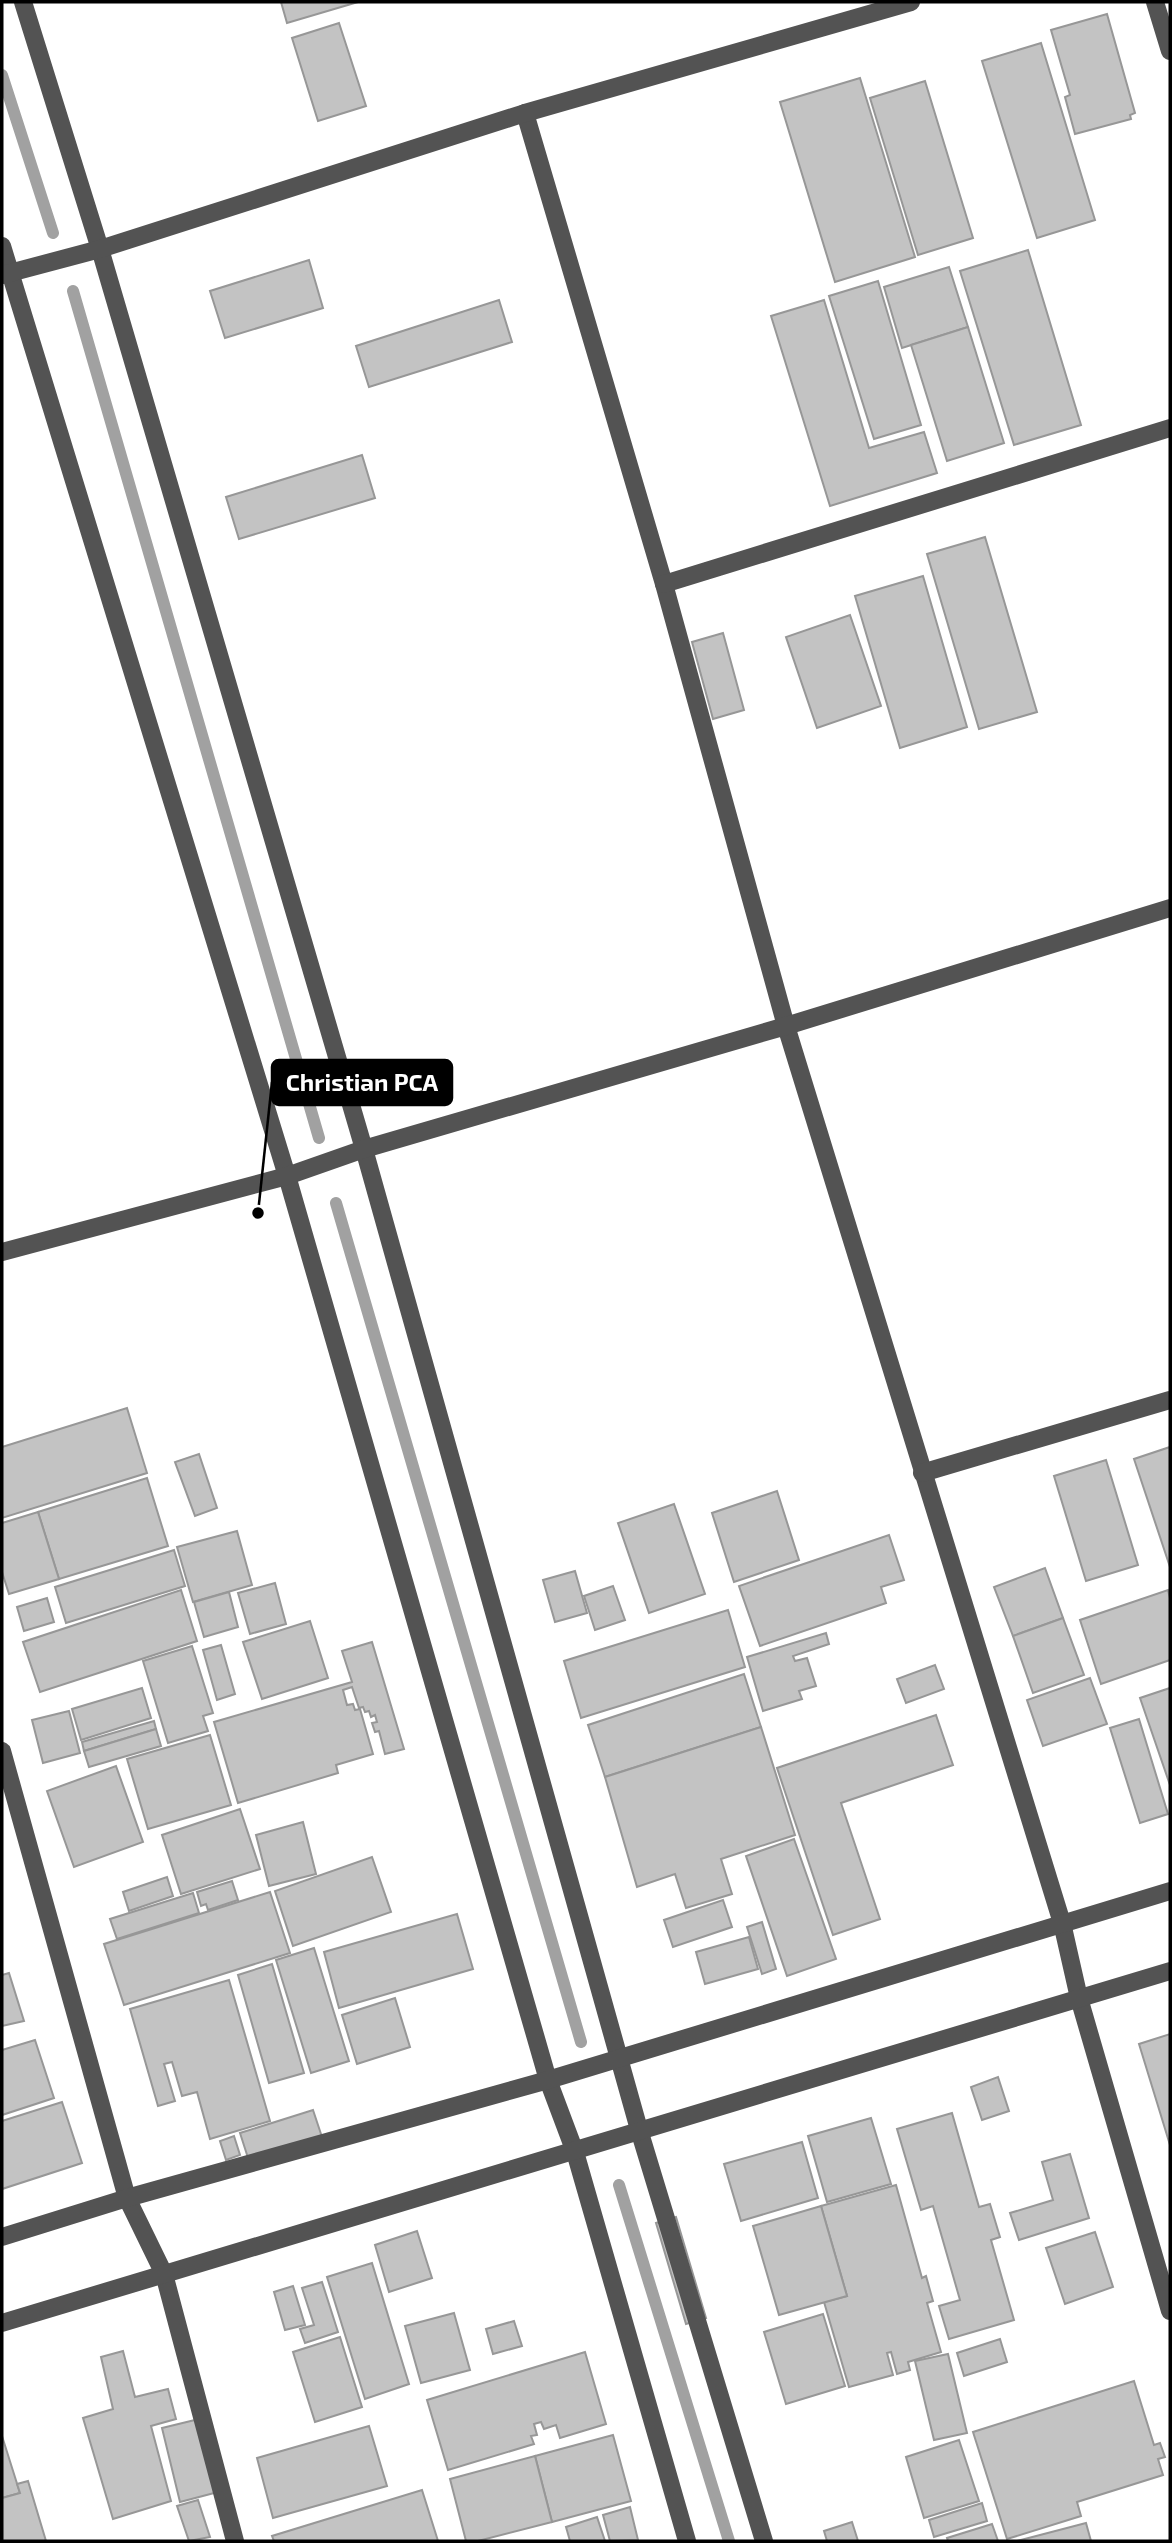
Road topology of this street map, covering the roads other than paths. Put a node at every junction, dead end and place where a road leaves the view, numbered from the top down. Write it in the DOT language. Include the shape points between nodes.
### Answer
graph roads {
  1 [pos="23,2"];
  2 [pos="911,2"];
  3 [pos="1155,2"];
  4 [pos="1170,51"];
  5 [pos="525,113"];
  6 [pos="2,246"];
  7 [pos="100,249"];
  8 [pos="6,274"];
  9 [pos="1170,428"];
  10 [pos="664,584"];
  11 [pos="1170,908"];
  12 [pos="786,1026"];
  13 [pos="364,1149"];
  14 [pos="287,1176"];
  15 [pos="2,1252"];
  16 [pos="1170,1400"];
  17 [pos="922,1473"];
  18 [pos="2,1751"];
  19 [pos="1170,1891"];
  20 [pos="1062,1923"];
  21 [pos="1170,1971"];
  22 [pos="1079,1998"];
  23 [pos="619,2058"];
  24 [pos="548,2080"];
  25 [pos="640,2133"];
  26 [pos="575,2152"];
  27 [pos="127,2199"];
  28 [pos="2,2237"];
  29 [pos="164,2274"];
  30 [pos="1170,2311"];
  31 [pos="2,2323"];
  32 [pos="235,2541"];
  33 [pos="687,2541"];
  34 [pos="764,2541"];
  1 -- 7 [label="street"];
  2 -- 5 [label="street"];
  3 -- 4 [label="street"];
  5 -- 7 [label="street"];
  5 -- 10 [label="street"];
  6 -- 8 [label="street"];
  7 -- 8 [label="street"];
  7 -- 13 [label="street"];
  8 -- 14 [label="street"];
  9 -- 10 [label="street"];
  10 -- 12 [label="street"];
  11 -- 12 [label="street"];
  12 -- 13 [label="street"];
  12 -- 17 [label="street"];
  13 -- 14 [label="street"];
  13 -- 23 [label="street"];
  14 -- 15 [label="street"];
  14 -- 24 [label="street"];
  16 -- 17 [label="street"];
  17 -- 20 [label="street"];
  18 -- 27 [label="street"];
  19 -- 20 [label="street"];
  20 -- 22 [label="street"];
  20 -- 23 [label="street"];
  21 -- 22 [label="street"];
  22 -- 25 [label="street"];
  22 -- 30 [label="street"];
  23 -- 24 [label="street"];
  23 -- 25 [label="street"];
  24 -- 26 [label="street"];
  24 -- 27 [label="street"];
  25 -- 26 [label="street"];
  25 -- 34 [label="street"];
  26 -- 29 [label="street"];
  26 -- 33 [label="street"];
  27 -- 28 [label="street"];
  27 -- 29 [label="street"];
  29 -- 31 [label="street"];
  29 -- 32 [label="street"];
}
